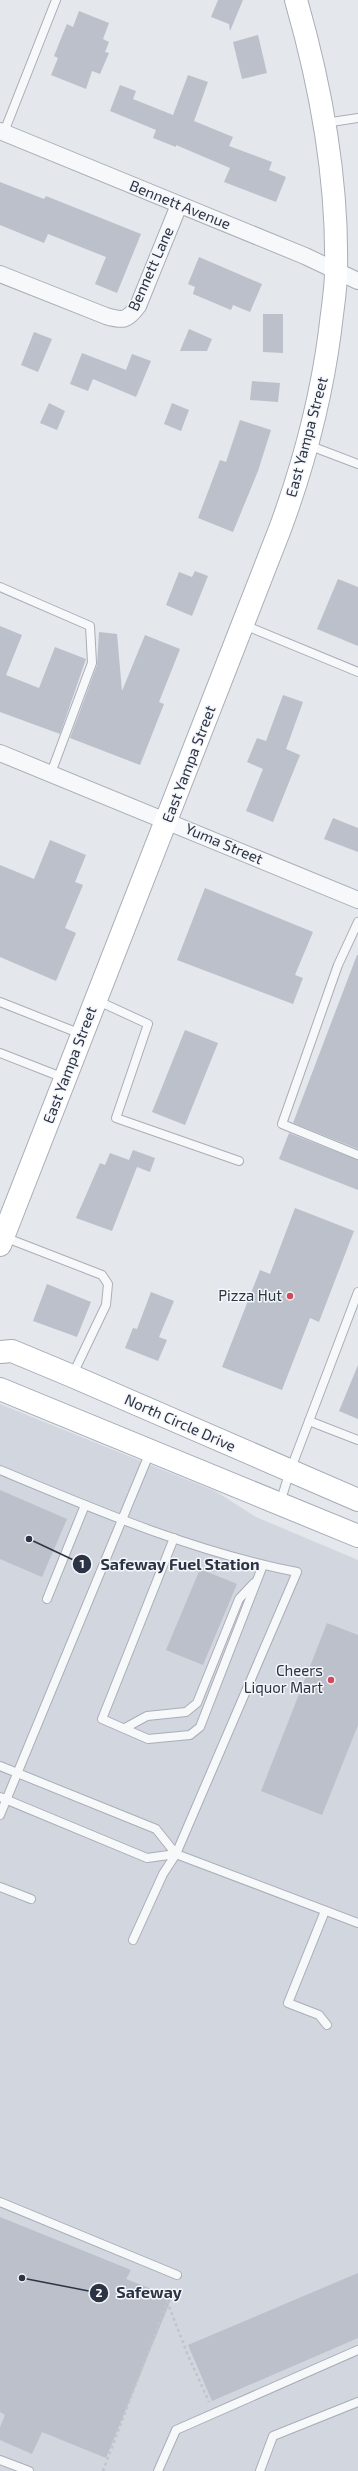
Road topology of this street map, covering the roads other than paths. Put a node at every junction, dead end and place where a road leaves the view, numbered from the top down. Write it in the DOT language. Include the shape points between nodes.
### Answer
graph roads {
  1 [pos="56,0"];
  2 [pos="296,0"];
  3 [pos="358,118"];
  4 [pos="324,124"];
  5 [pos="2,132"];
  6 [pos="179,204"];
  7 [pos="336,272"];
  8 [pos="0,274"];
  9 [pos="358,281"];
  10 [pos="308,445"];
  11 [pos="358,464"];
  12 [pos="0,587"];
  13 [pos="243,625"];
  14 [pos="358,672"];
  15 [pos="0,753"];
  16 [pos="51,773"];
  17 [pos="167,820"];
  18 [pos="358,900"];
  19 [pos="358,922"];
  20 [pos="95,1000"];
  21 [pos="0,1002"];
  22 [pos="82,1035"];
  23 [pos="0,1053"];
  24 [pos="65,1078"];
  25 [pos="358,1155"];
  26 [pos="239,1161"];
  27 [pos="2,1241"];
  28 [pos="358,1292"];
  29 [pos="0,1352"];
  30 [pos="72,1376"];
  31 [pos="0,1389"];
  32 [pos="309,1421"];
  33 [pos="358,1440"];
  34 [pos="151,1451"];
  35 [pos="0,1470"];
  36 [pos="290,1471"];
  37 [pos="358,1500"];
  38 [pos="280,1504"];
  39 [pos="85,1505"];
  40 [pos="123,1518"];
  41 [pos="358,1536"];
  42 [pos="174,1538"];
  43 [pos="263,1565"];
  44 [pos="257,1580"];
  45 [pos="47,1599"];
  46 [pos="125,1728"];
  47 [pos="0,1766"];
  48 [pos="18,1773"];
  49 [pos="3,1798"];
  50 [pos="0,1815"];
  51 [pos="176,1854"];
  52 [pos="0,1887"];
  53 [pos="31,1899"];
  54 [pos="325,1911"];
  55 [pos="358,1923"];
  56 [pos="133,1940"];
  57 [pos="327,2025"];
  58 [pos="0,2202"];
  59 [pos="177,2275"];
  60 [pos="358,2350"];
  61 [pos="358,2402"];
  62 [pos="0,2460"];
  63 [pos="29,2471"];
  64 [pos="158,2471"];
  65 [pos="260,2471"];
  1 -- 5 [label="lane"];
  2 -- 4 [label="street, East Yampa Street" via="317,81"];
  3 -- 4 [label="lane"];
  4 -- 7 [label="street, East Yampa Street" via="332,191"];
  5 -- 6 [label="street, Bennett Avenue"];
  6 -- 7 [label="street, Bennett Avenue" via="305,256"];
  6 -- 8 [label="street, Bennett Lane" via="138,306 130,317 119,320 106,316"];
  7 -- 9 [label="street, Bennett Avenue"];
  7 -- 10 [label="street, East Yampa Street" via="324,371"];
  10 -- 11 [label="lane"];
  10 -- 13 [label="street, East Yampa Street" via="299,479"];
  12 -- 16 [label="lane" via="90,626 92,662"];
  13 -- 14 [label="lane"];
  13 -- 17 [label="street, East Yampa Street"];
  15 -- 16 [label="street, Yuma Street"];
  16 -- 17 [label="street, Yuma Street"];
  17 -- 18 [label="street, Yuma Street"];
  17 -- 20 [label="street, East Yampa Street"];
  19 -- 25 [label="lane" via="338,965 282,1124"];
  20 -- 22 [label="street, East Yampa Street"];
  20 -- 26 [label="lane" via="148,1024 116,1118"];
  21 -- 22 [label="lane"];
  22 -- 24 [label="street, East Yampa Street"];
  23 -- 24 [label="lane"];
  24 -- 27 [label="street, East Yampa Street"];
  27 -- 30 [label="lane" via="102,1275 108,1284 106,1305"];
  28 -- 32 [label="lane"];
  29 -- 30 [label="street, North Circle Drive" via="12,1351"];
  30 -- 36 [label="street, North Circle Drive"];
  31 -- 34 [label="street"];
  32 -- 33 [label="lane"];
  32 -- 36 [label="lane"];
  34 -- 38 [label="street"];
  34 -- 40 [label="lane"];
  35 -- 39 [label="lane"];
  36 -- 37 [label="street, North Circle Drive"];
  36 -- 38 [label="lane"];
  38 -- 41 [label="street"];
  39 -- 40 [label="lane"];
  39 -- 45 [label="lane"];
  40 -- 42 [label="lane"];
  40 -- 48 [label="lane"];
  42 -- 43 [label="lane"];
  42 -- 46 [label="lane" via="102,1718"];
  43 -- 44 [label="lane"];
  43 -- 51 [label="lane" via="297,1572"];
  44 -- 46 [label="lane" via="239,1599 198,1703 186,1712 147,1716"];
  44 -- 46 [label="lane" via="200,1727 190,1734 148,1739"];
  47 -- 48 [label="lane"];
  48 -- 49 [label="lane"];
  48 -- 51 [label="lane" via="156,1829"];
  49 -- 50 [label="lane"];
  49 -- 51 [label="lane" via="147,1858"];
  51 -- 54 [label="lane"];
  51 -- 56 [label="lane" via="163,1874"];
  52 -- 53 [label="lane"];
  54 -- 55 [label="lane"];
  54 -- 57 [label="lane" via="288,2003 318,2016"];
  58 -- 59 [label="lane"];
  60 -- 64 [label="lane" via="176,2430"];
  61 -- 65 [label="lane" via="273,2436"];
  62 -- 63 [label="lane"];
}
